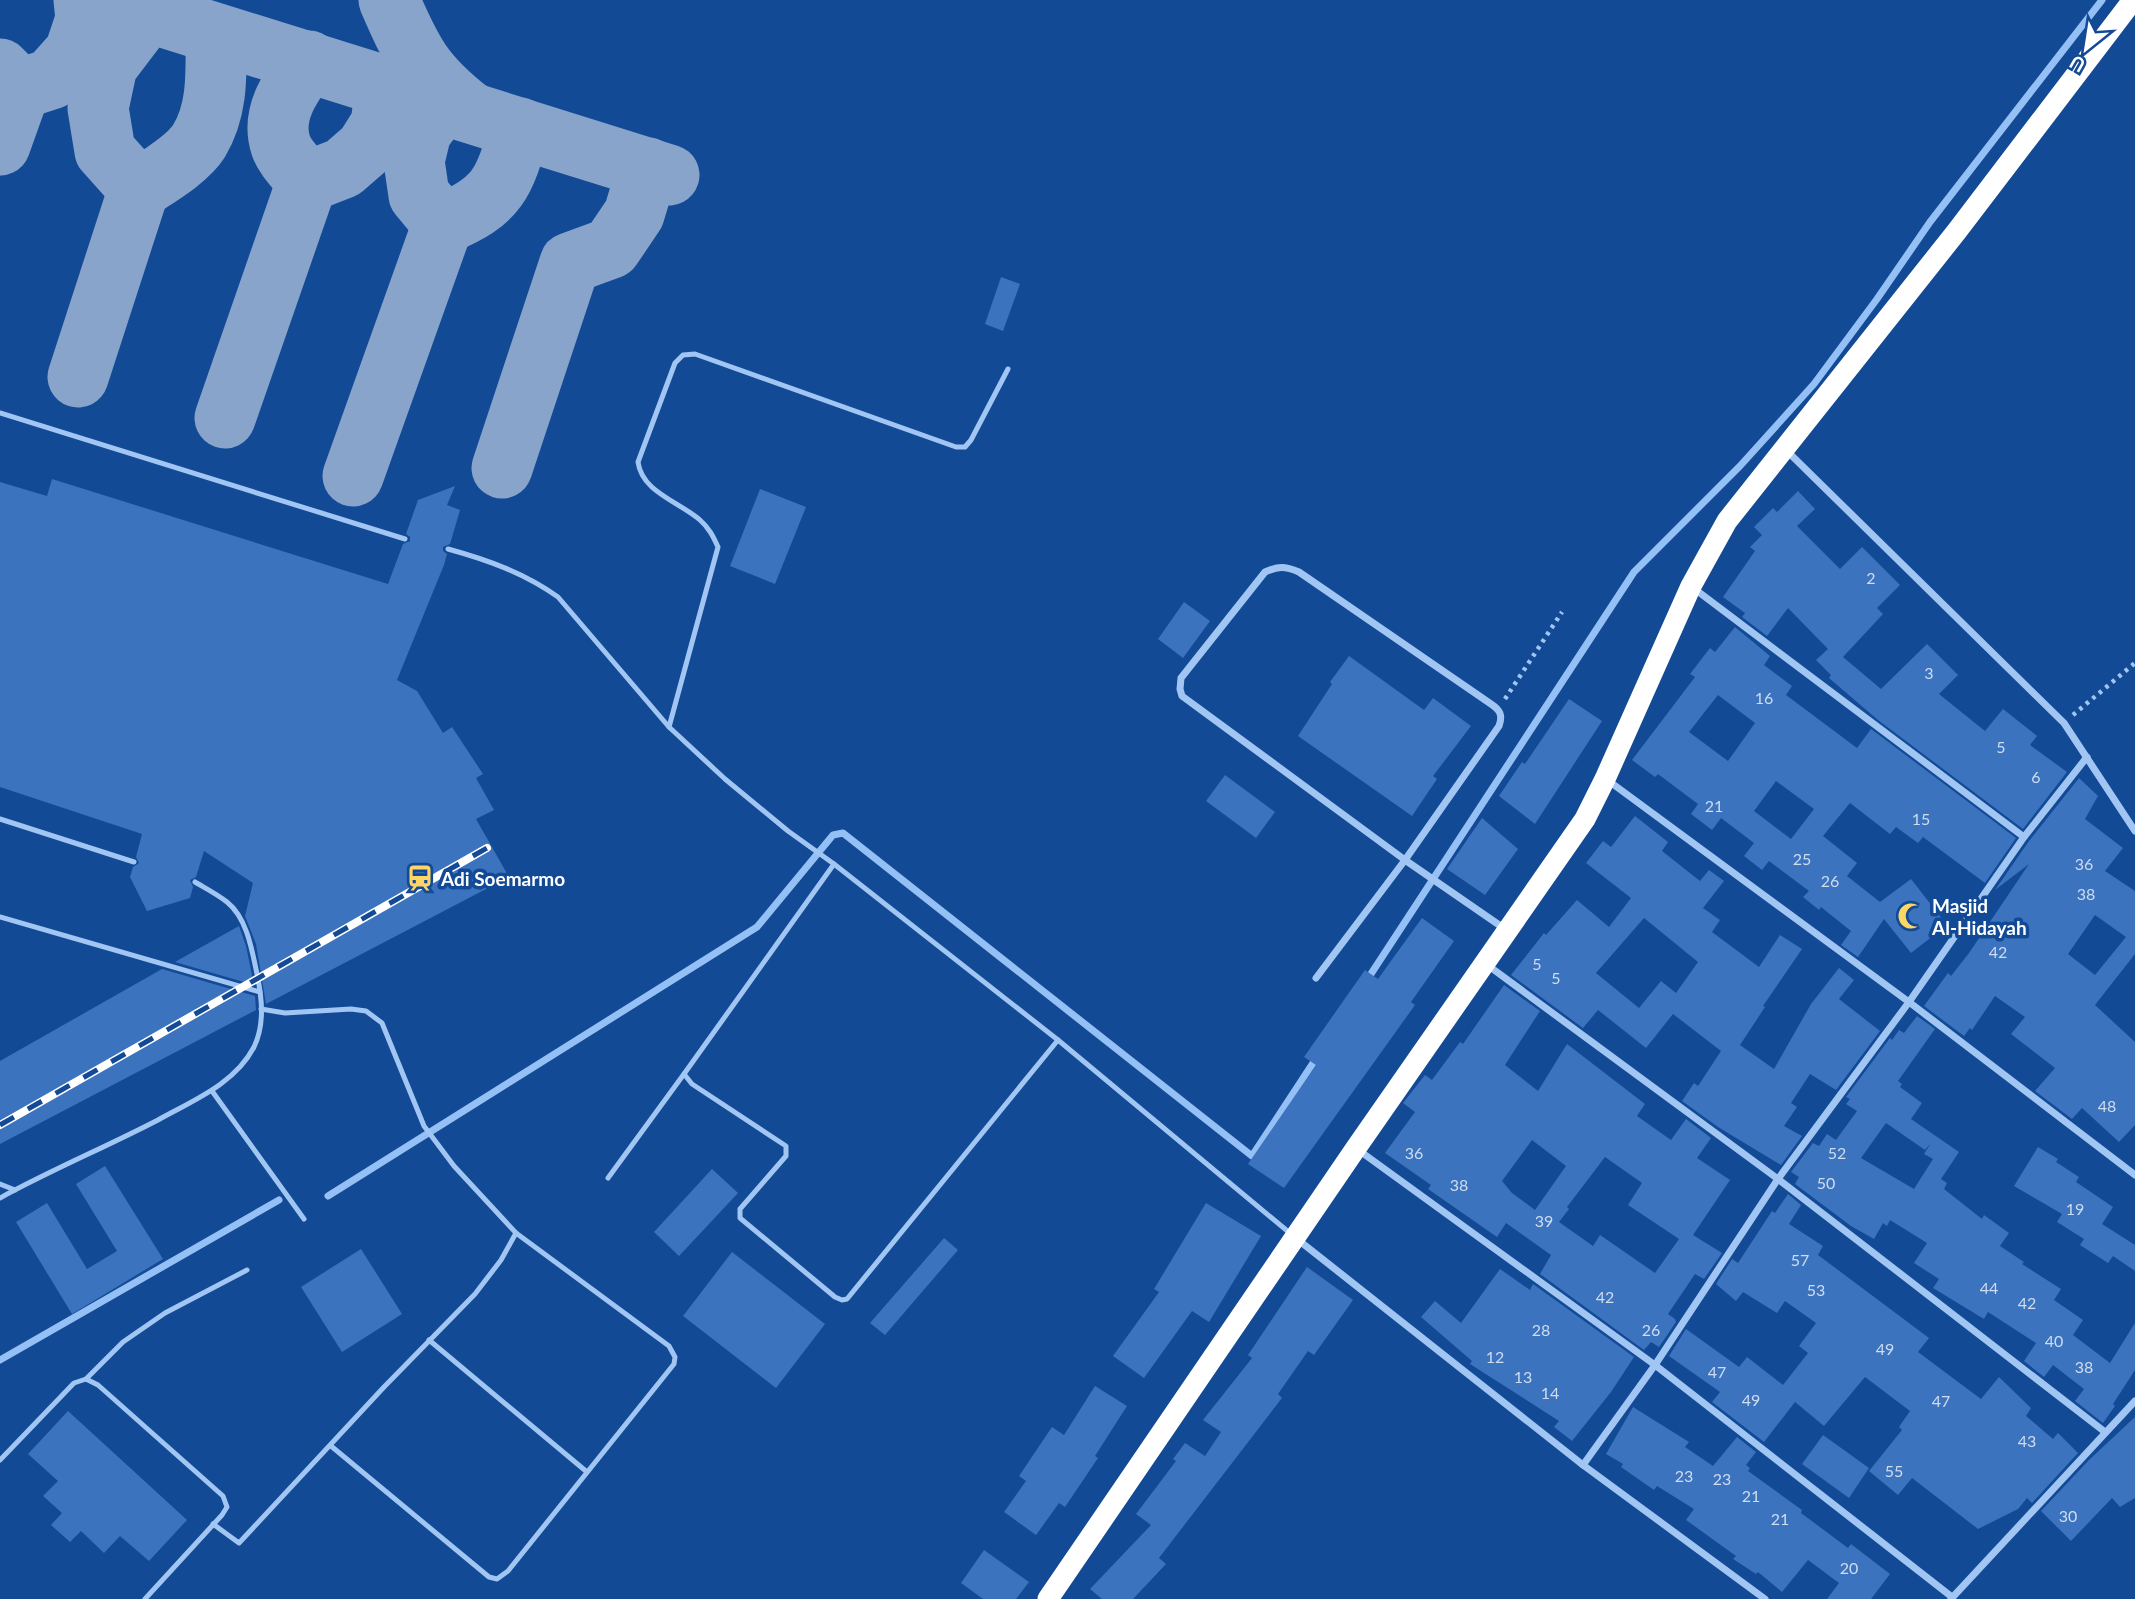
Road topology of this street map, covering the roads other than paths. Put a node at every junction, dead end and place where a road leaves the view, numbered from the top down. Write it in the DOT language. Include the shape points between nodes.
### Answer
graph roads {
  1 [pos="2133,0"];
  2 [pos="1007,369"];
  3 [pos="0,413"];
  4 [pos="1784,448"];
  5 [pos="405,539"];
  6 [pos="448,550"];
  7 [pos="1691,586"];
  8 [pos="669,727"];
  9 [pos="2087,757"];
  10 [pos="1605,779"];
  11 [pos="0,819"];
  12 [pos="2135,831"];
  13 [pos="2024,837"];
  14 [pos="1407,861"];
  15 [pos="134,862"];
  16 [pos="834,864"];
  17 [pos="195,882"];
  18 [pos="0,917"];
  19 [pos="1508,931"];
  20 [pos="1484,963"];
  21 [pos="1316,978"];
  22 [pos="260,992"];
  23 [pos="1909,1002"];
  24 [pos="261,1009"];
  25 [pos="1058,1040"];
  26 [pos="684,1074"];
  27 [pos="212,1091"];
  28 [pos="1356,1148"];
  29 [pos="2135,1175"];
  30 [pos="608,1178"];
  31 [pos="1778,1179"];
  32 [pos="0,1184"];
  33 [pos="15,1190"];
  34 [pos="0,1198"];
  35 [pos="304,1219"];
  36 [pos="516,1233"];
  37 [pos="1296,1238"];
  38 [pos="247,1270"];
  39 [pos="429,1340"];
  40 [pos="1655,1366"];
  41 [pos="86,1379"];
  42 [pos="2135,1401"];
  43 [pos="2105,1432"];
  44 [pos="331,1446"];
  45 [pos="0,1460"];
  46 [pos="1583,1465"];
  47 [pos="587,1472"];
  48 [pos="213,1524"];
  49 [pos="1951,1598"];
  50 [pos="145,1599"];
  51 [pos="1048,1599"];
  52 [pos="1765,1599"];
  1 -- 4 [label="highway"];
  2 -- 8 [label="lane" via="971,440 965,447 956,447 695,354 683,355 675,363 638,461 640,475 700,520 718,547"];
  3 -- 5 [label="lane"];
  4 -- 7 [label="highway" via="1727,521"];
  4 -- 9 [label="street" via="2064,723"];
  6 -- 8 [label="lane" via="486,559 535,580 558,597"];
  7 -- 10 [label="highway"];
  7 -- 13 [label="street"];
  8 -- 16 [label="lane" via="725,779"];
  9 -- 12 [label="street"];
  9 -- 13 [label="street"];
  10 -- 19 [label="highway" via="1585,819"];
  10 -- 23 [label="street"];
  11 -- 15 [label="lane"];
  13 -- 23 [label="street"];
  14 -- 14 [label="street" via="1180,693 1181,678 1265,572 1277,567 1299,572 1497,709 1501,717"];
  14 -- 19 [label="street"];
  14 -- 21 [label="street"];
  16 -- 25 [label="lane"];
  16 -- 26 [label="lane"];
  17 -- 22 [label="lane" via="228,902 241,920"];
  18 -- 22 [label="lane"];
  19 -- 20 [label="highway"];
  20 -- 28 [label="highway"];
  20 -- 31 [label="street"];
  22 -- 24 [label="lane"];
  23 -- 29 [label="street"];
  23 -- 31 [label="street"];
  24 -- 27 [label="lane" via="253,1048 234,1073"];
  24 -- 36 [label="lane" via="285,1013 351,1009 366,1011 382,1023 424,1126 454,1167"];
  25 -- 26 [label="lane" via="845,1300 835,1297 740,1218 740,1209 786,1156 786,1146 692,1084"];
  25 -- 37 [label="lane"];
  26 -- 30 [label="lane"];
  27 -- 33 [label="lane"];
  27 -- 35 [label="lane"];
  28 -- 37 [label="highway"];
  28 -- 40 [label="street"];
  31 -- 40 [label="street"];
  31 -- 43 [label="street"];
  32 -- 33 [label="lane"];
  33 -- 34 [label="lane"];
  36 -- 39 [label="lane" via="482,1286"];
  36 -- 47 [label="lane" via="669,1346 675,1357"];
  37 -- 46 [label="street"];
  37 -- 51 [label="highway"];
  38 -- 41 [label="lane" via="164,1313 122,1342"];
  39 -- 44 [label="lane"];
  39 -- 47 [label="lane"];
  40 -- 46 [label="street"];
  40 -- 49 [label="street"];
  41 -- 45 [label="lane" via="74,1383"];
  41 -- 48 [label="lane" via="223,1496 228,1507"];
  42 -- 43 [label="street"];
  43 -- 49 [label="street"];
  44 -- 47 [label="lane" via="497,1579"];
  44 -- 48 [label="lane" via="239,1543"];
  46 -- 52 [label="street"];
  48 -- 50 [label="lane"];
}
